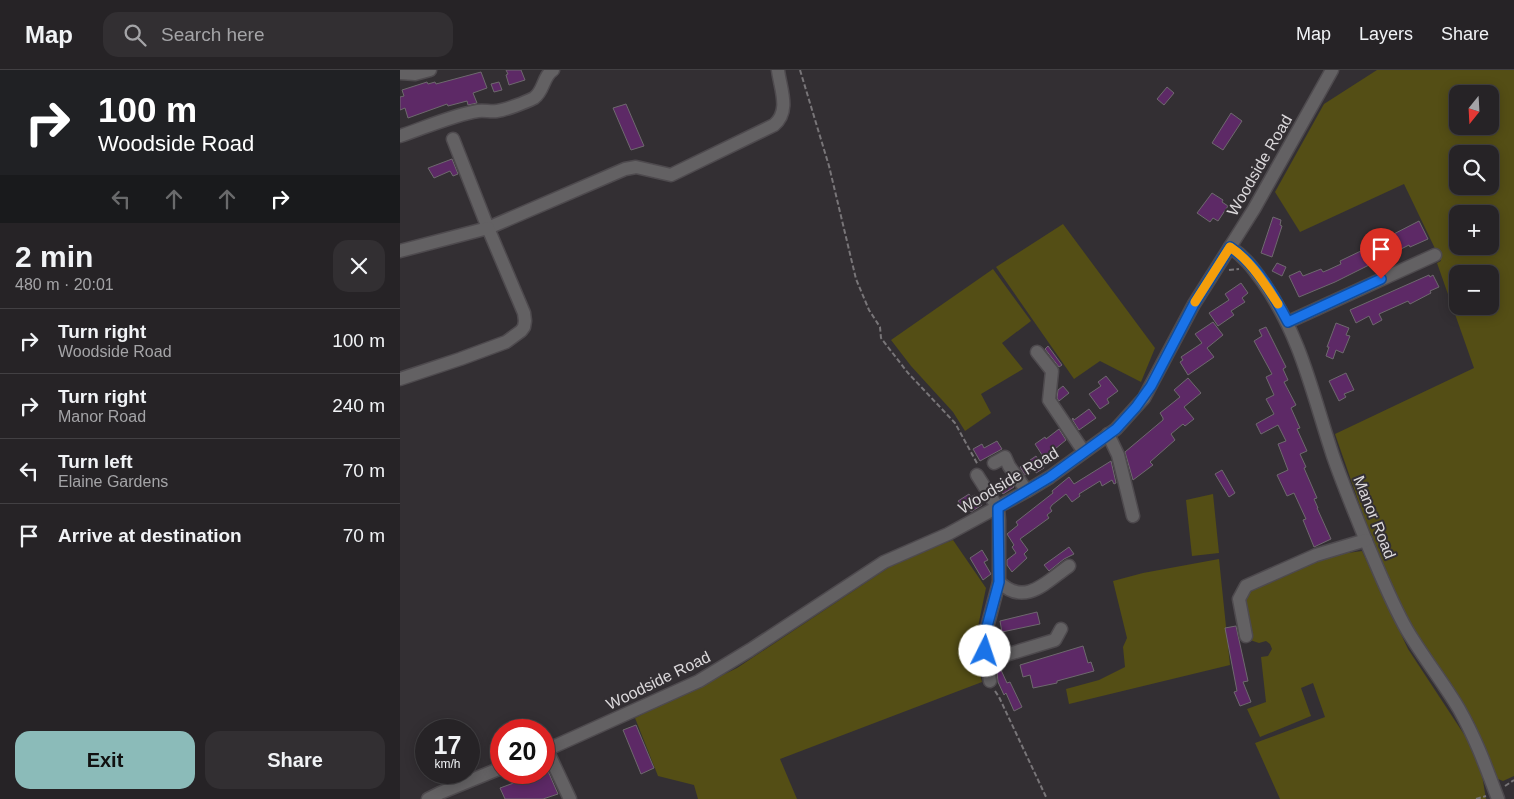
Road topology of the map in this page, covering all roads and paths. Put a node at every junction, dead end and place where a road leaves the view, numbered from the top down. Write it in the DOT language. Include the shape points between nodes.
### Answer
graph roads {
  1 [pos="430,70"];
  2 [pos="778,70"];
  3 [pos="800,70"];
  4 [pos="1332,70"];
  5 [pos="550,71"];
  6 [pos="400,73"];
  7 [pos="400,136"];
  8 [pos="453,139"];
  9 [pos="488,228"];
  10 [pos="1230,247"];
  11 [pos="400,251"];
  12 [pos="1435,255"];
  13 [pos="1229,269"];
  14 [pos="1242,269"];
  15 [pos="1288,322"];
  16 [pos="1037,352"];
  17 [pos="400,379"];
  18 [pos="1108,434"];
  19 [pos="1084,452"];
  20 [pos="994,463"];
  21 [pos="978,470"];
  22 [pos="1027,491"];
  23 [pos="998,508"];
  24 [pos="1133,516"];
  25 [pos="1366,540"];
  26 [pos="1068,566"];
  27 [pos="999,582"];
  28 [pos="1061,629"];
  29 [pos="1246,636"];
  30 [pos="986,661"];
  31 [pos="990,681"];
  32 [pos="555,746"];
  33 [pos="555,770"];
  34 [pos="490,773"];
  35 [pos="428,799"];
  36 [pos="570,799"];
  37 [pos="1047,799"];
  38 [pos="1498,799"];
  1 -- 6 [label="street"];
  2 -- 9 [label="street" via="784,102 779,120 774,125 671,175 636,166 625,169"];
  3 -- 21 [label="path" via="829,166 856,279 880,327 881,338 908,373 955,423"];
  4 -- 10 [label="street, Woodside Road"];
  5 -- 7 [label="street" via="540,91 530,100 498,111 479,110"];
  8 -- 9 [label="street"];
  9 -- 11 [label="street"];
  9 -- 17 [label="street" via="524,313 524,327 506,342"];
  10 -- 15 [label="street, Manor Road" via="1253,267"];
  10 -- 18 [label="street, Woodside Road" via="1194,304 1144,398"];
  12 -- 15 [label="street"];
  13 -- 14 [label="path"];
  15 -- 25 [label="street, Manor Road" via="1304,360 1336,464"];
  16 -- 19 [label="street" via="1052,371 1049,400"];
  18 -- 19 [label="street, Woodside Road"];
  18 -- 24 [label="street" via="1118,455"];
  19 -- 22 [label="street, Woodside Road"];
  20 -- 22 [label="street" via="1005,457"];
  21 -- 23 [label="street"];
  22 -- 23 [label="street, Woodside Road"];
  23 -- 27 [label="street"];
  23 -- 32 [label="street, Woodside Road" via="884,562 699,681"];
  25 -- 29 [label="street" via="1316,555 1246,586 1239,598"];
  25 -- 38 [label="street, Manor Road" via="1407,629 1470,730"];
  26 -- 27 [label="street" via="1034,590 1024,593 1007,590"];
  27 -- 30 [label="street" via="985,634"];
  28 -- 30 [label="street" via="1055,640"];
  30 -- 31 [label="street"];
  31 -- 37 [label="path"];
  33 -- 36 [label="street"];
  34 -- 35 [label="street"];
}
